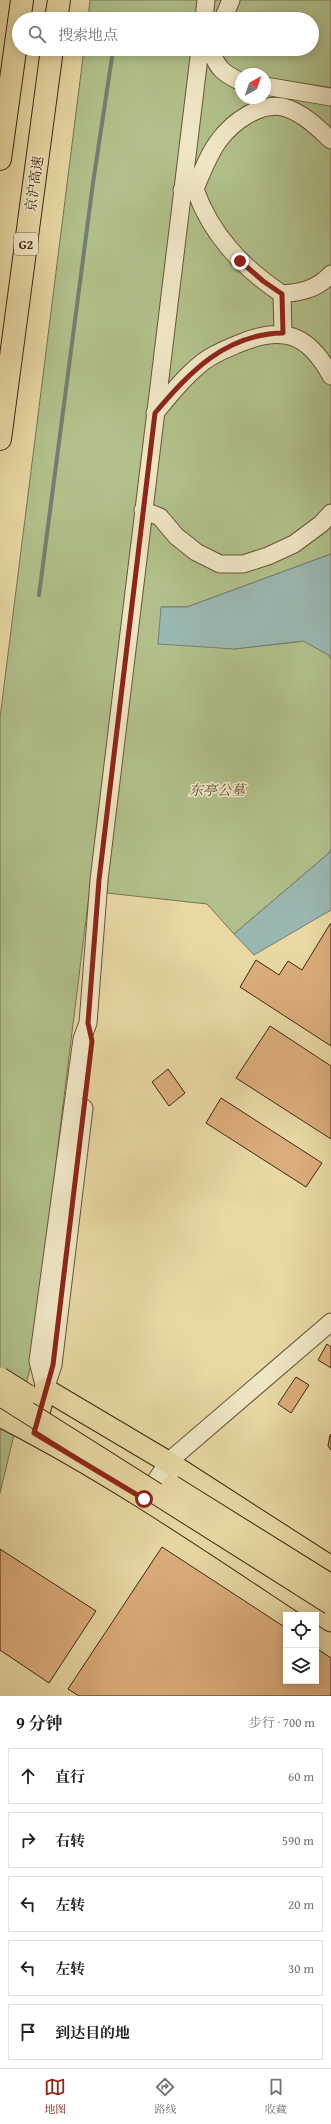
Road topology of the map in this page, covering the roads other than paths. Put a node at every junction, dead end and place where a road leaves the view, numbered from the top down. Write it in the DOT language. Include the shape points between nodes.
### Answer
graph roads {
  1 [pos="22,0"];
  2 [pos="59,0"];
  3 [pos="206,0"];
  4 [pos="231,0"];
  5 [pos="20,12"];
  6 [pos="57,12"];
  7 [pos="205,12"];
  8 [pos="226,12"];
  9 [pos="14,56"];
  10 [pos="51,56"];
  11 [pos="205,56"];
  12 [pos="210,56"];
  13 [pos="235,78"];
  14 [pos="271,87"];
  15 [pos="331,97"];
  16 [pos="331,140"];
  17 [pos="0,159"];
  18 [pos="188,189"];
  19 [pos="331,274"];
  20 [pos="282,294"];
  21 [pos="283,333"];
  22 [pos="331,376"];
  23 [pos="155,413"];
  24 [pos="0,439"];
  25 [pos="143,510"];
  26 [pos="331,513"];
  27 [pos="331,1322"];
  28 [pos="0,1378"];
  29 [pos="46,1389"];
  30 [pos="0,1395"];
  31 [pos="0,1416"];
  32 [pos="34,1433"];
  33 [pos="168,1462"];
  34 [pos="144,1499"];
  35 [pos="331,1567"];
  36 [pos="331,1585"];
  37 [pos="331,1604"];
  38 [pos="331,1621"];
  1 -- 5 [label="highway"];
  2 -- 6 [label="highway"];
  3 -- 7 [label="street"];
  4 -- 8 [label="street"];
  9 -- 17 [label="highway"];
  10 -- 24 [label="highway, 京沪高速 / G2"];
  11 -- 18 [label="street"];
  12 -- 13 [label="street" via="220,69"];
  14 -- 15 [label="street"];
  16 -- 18 [label="street" via="311,121 296,113 282,107 264,109 244,117 219,140"];
  18 -- 20 [label="street" via="240,261"];
  18 -- 23 [label="street"];
  19 -- 20 [label="street" via="321,284 304,292"];
  20 -- 21 [label="street"];
  21 -- 22 [label="street" via="305,343 322,360"];
  21 -- 23 [label="street" via="269,333 247,340 204,360"];
  23 -- 25 [label="street"];
  25 -- 26 [label="street" via="160,517 176,536 196,552 220,564 243,564 268,556 294,544 321,524"];
  25 -- 29 [label="street" via="99,880 88,1023 82,1039 38,1361"];
  27 -- 33 [label="street"];
  28 -- 36 [label="main road, bridge"];
  29 -- 32 [label="main road"];
  29 -- 33 [label="main road"];
  30 -- 37 [label="main road, bridge"];
  31 -- 32 [label="main road"];
  32 -- 34 [label="main road"];
  33 -- 34 [label="street"];
  33 -- 35 [label="main road"];
  34 -- 38 [label="main road"];
}
